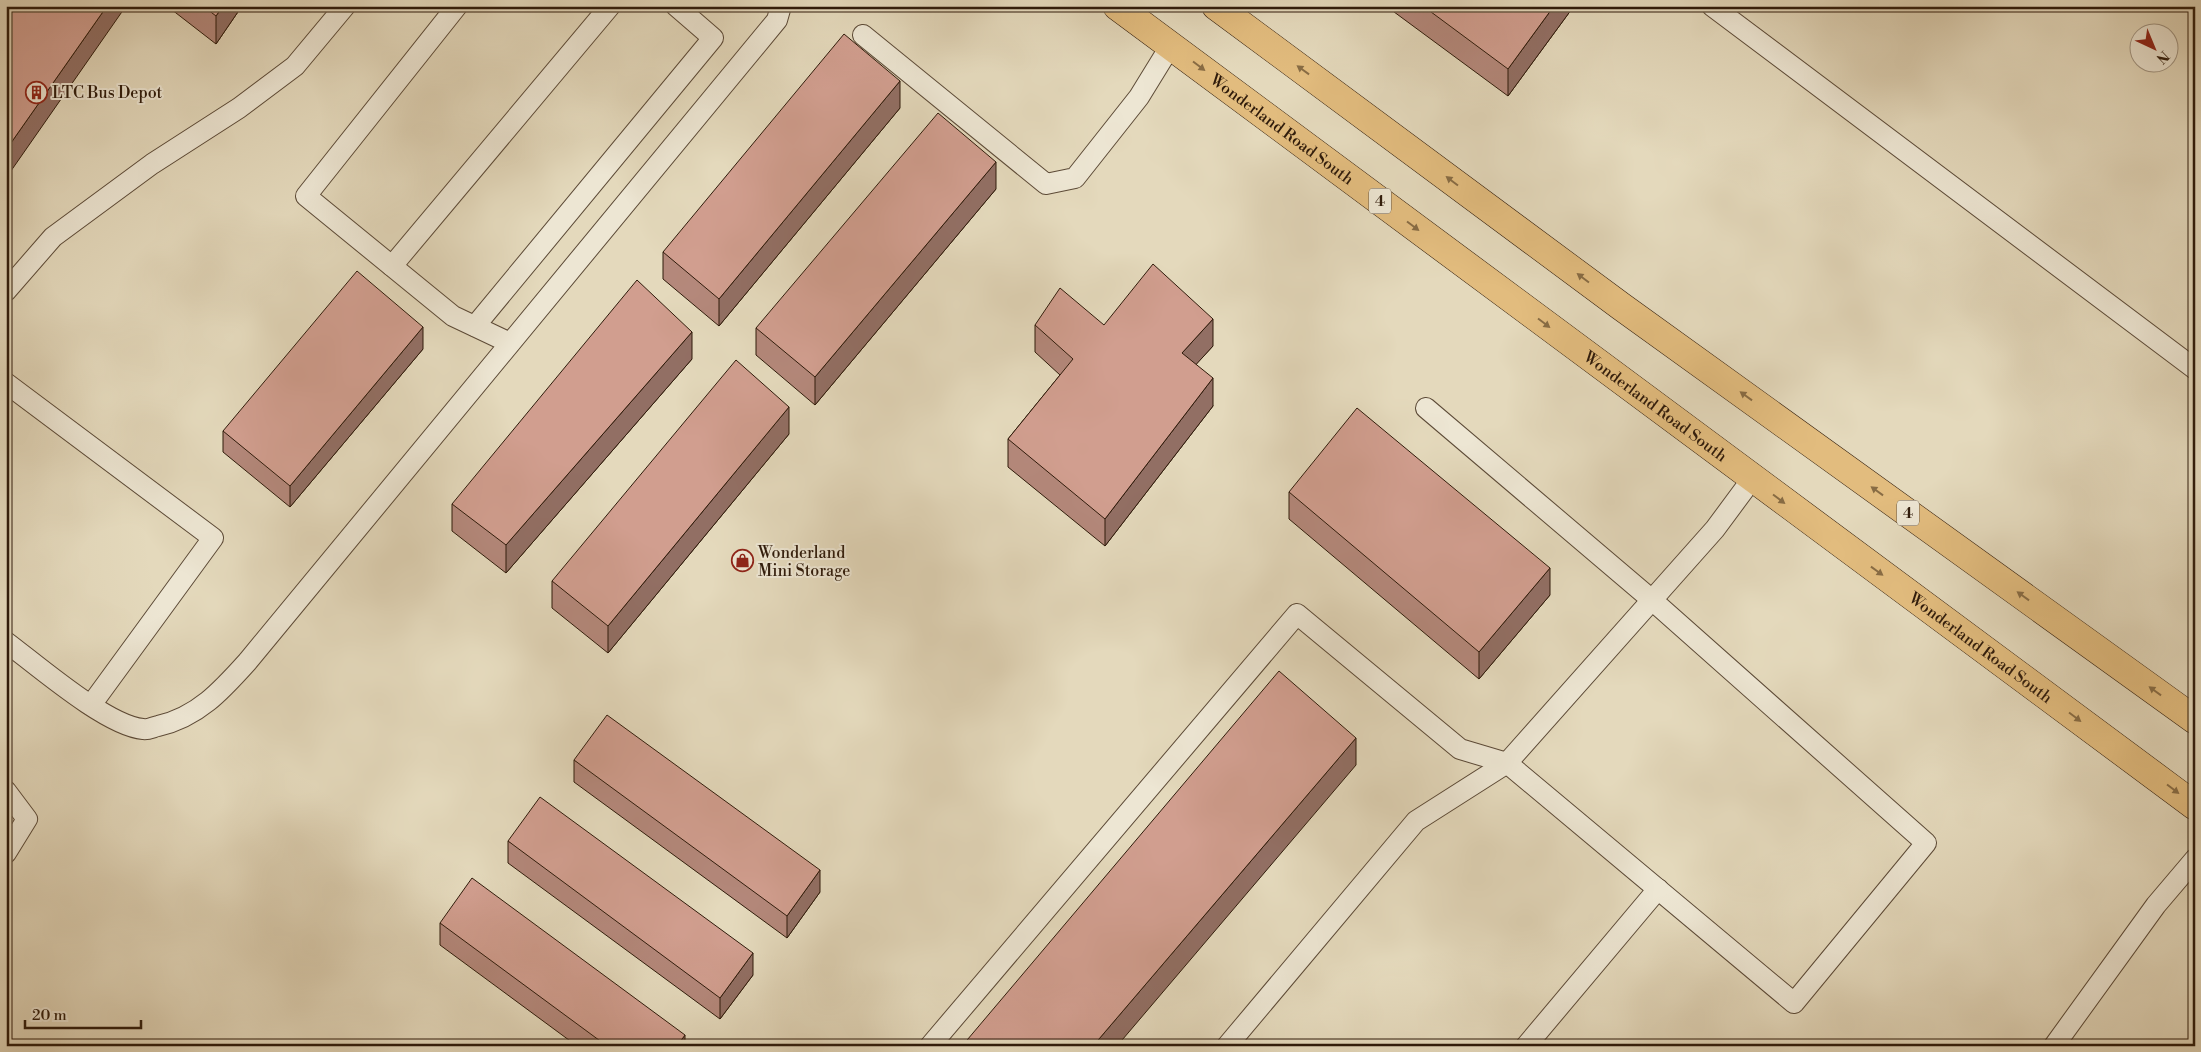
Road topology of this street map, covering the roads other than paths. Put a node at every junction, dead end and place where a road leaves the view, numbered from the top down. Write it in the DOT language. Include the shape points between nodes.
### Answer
graph roads {
  1 [pos="345,6"];
  2 [pos="457,6"];
  3 [pos="610,6"];
  4 [pos="676,6"];
  5 [pos="781,6"];
  6 [pos="1117,6"];
  7 [pos="1216,6"];
  8 [pos="1712,6"];
  9 [pos="863,35"];
  10 [pos="1171,45"];
  11 [pos="392,266"];
  12 [pos="6,291"];
  13 [pos="475,326"];
  14 [pos="510,343"];
  15 [pos="2195,369"];
  16 [pos="6,383"];
  17 [pos="1426,408"];
  18 [pos="1752,479"];
  19 [pos="1652,600"];
  20 [pos="6,642"];
  21 [pos="91,705"];
  22 [pos="2195,720"];
  23 [pos="1507,763"];
  24 [pos="6,792"];
  25 [pos="2195,806"];
  26 [pos="6,853"];
  27 [pos="2195,859"];
  28 [pos="1658,889"];
  29 [pos="930,1046"];
  30 [pos="1227,1046"];
  31 [pos="1526,1046"];
  32 [pos="2054,1046"];
  1 -- 12 [label="lane" via="294,66 53,237"];
  2 -- 11 [label="lane" via="306,196"];
  3 -- 11 [label="lane"];
  4 -- 13 [label="lane" via="713,38"];
  5 -- 14 [label="lane" via="777,20"];
  6 -- 10 [label="main road, Wonderland Road South / 4"];
  22 -- 7 [label="main road, 4, one-way" via="1622,307"];
  8 -- 15 [label="lane"];
  9 -- 10 [label="lane" via="1046,184 1075,178 1139,97"];
  10 -- 18 [label="main road, Wonderland Road South / 4, one-way"];
  11 -- 13 [label="lane" via="453,316"];
  13 -- 14 [label="lane"];
  14 -- 21 [label="lane" via="217,695 192,714 144,730 110,719"];
  16 -- 21 [label="lane" via="213,538"];
  17 -- 19 [label="lane"];
  18 -- 19 [label="lane" via="1715,530"];
  18 -- 25 [label="main road, Wonderland Road South / 4, one-way"];
  19 -- 23 [label="lane"];
  19 -- 28 [label="lane" via="1926,843 1794,1003"];
  20 -- 21 [label="lane"];
  23 -- 28 [label="lane"];
  23 -- 29 [label="lane" via="1460,749 1296,614"];
  23 -- 30 [label="lane" via="1416,821"];
  24 -- 26 [label="lane" via="27,819"];
  27 -- 32 [label="lane" via="2141,926"];
  28 -- 31 [label="lane"];
}
